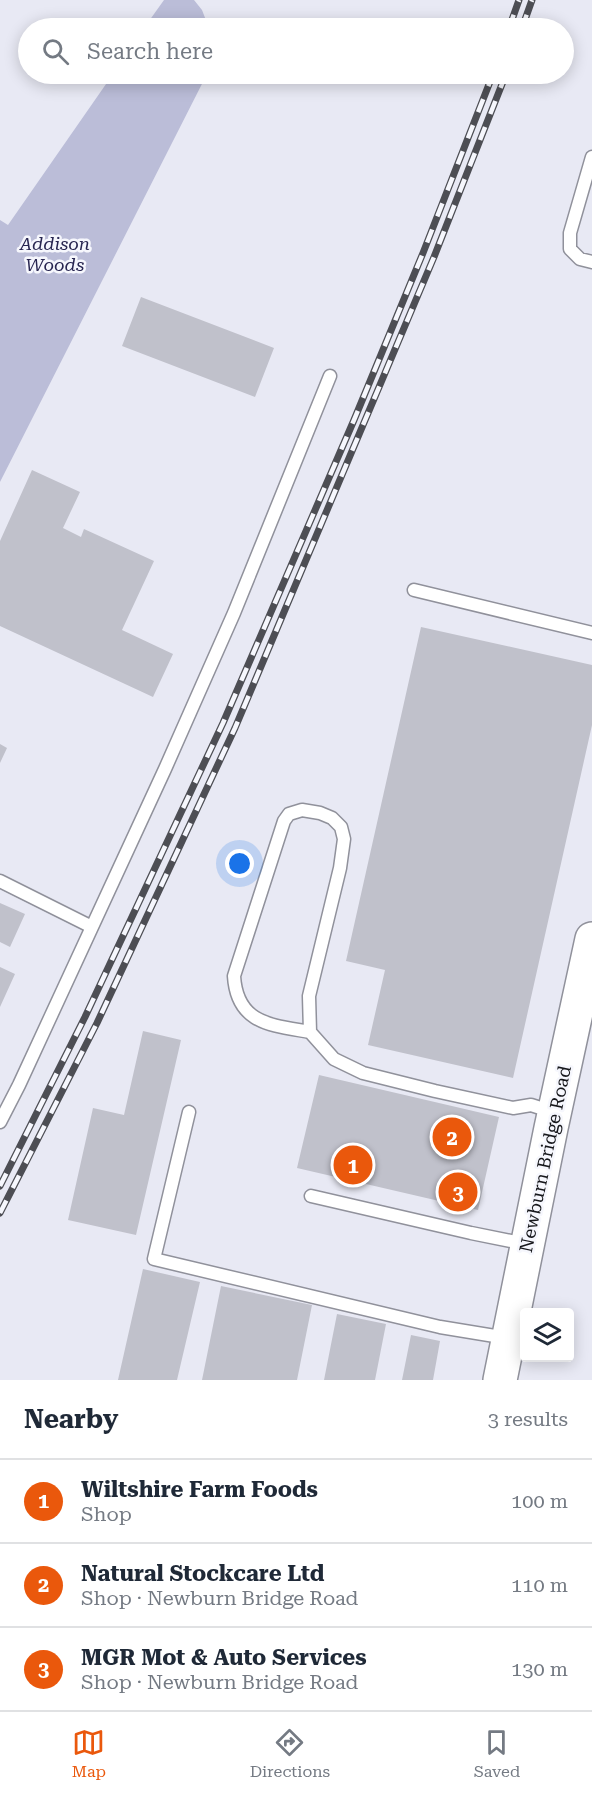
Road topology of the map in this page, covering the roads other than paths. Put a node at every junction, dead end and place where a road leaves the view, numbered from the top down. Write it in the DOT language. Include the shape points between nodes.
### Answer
graph roads {
  1 [pos="592,158"];
  2 [pos="592,262"];
  3 [pos="330,376"];
  4 [pos="414,590"];
  5 [pos="592,633"];
  6 [pos="0,881"];
  7 [pos="92,927"];
  8 [pos="592,939"];
  9 [pos="310,1032"];
  10 [pos="189,1112"];
  11 [pos="554,1112"];
  12 [pos="1,1118"];
  13 [pos="311,1196"];
  14 [pos="528,1245"];
  15 [pos="508,1338"];
  16 [pos="500,1380"];
  1 -- 2 [label="lane" via="570,233 570,249 580,259"];
  3 -- 7 [label="lane" via="234,613"];
  4 -- 5 [label="lane"];
  6 -- 7 [label="lane"];
  7 -- 12 [label="lane"];
  8 -- 11 [label="street, Newburn Bridge Road"];
  9 -- 9 [label="lane" via="309,996 344,839 341,827 332,818 302,810 284,820 234,976 235,993 249,1013 267,1024"];
  9 -- 11 [label="lane" via="334,1059 363,1073 513,1108 531,1105"];
  10 -- 15 [label="lane" via="154,1259 440,1327"];
  11 -- 14 [label="street, Newburn Bridge Road"];
  13 -- 14 [label="lane"];
  14 -- 15 [label="street, Newburn Bridge Road"];
  15 -- 16 [label="street, Newburn Bridge Road"];
}
